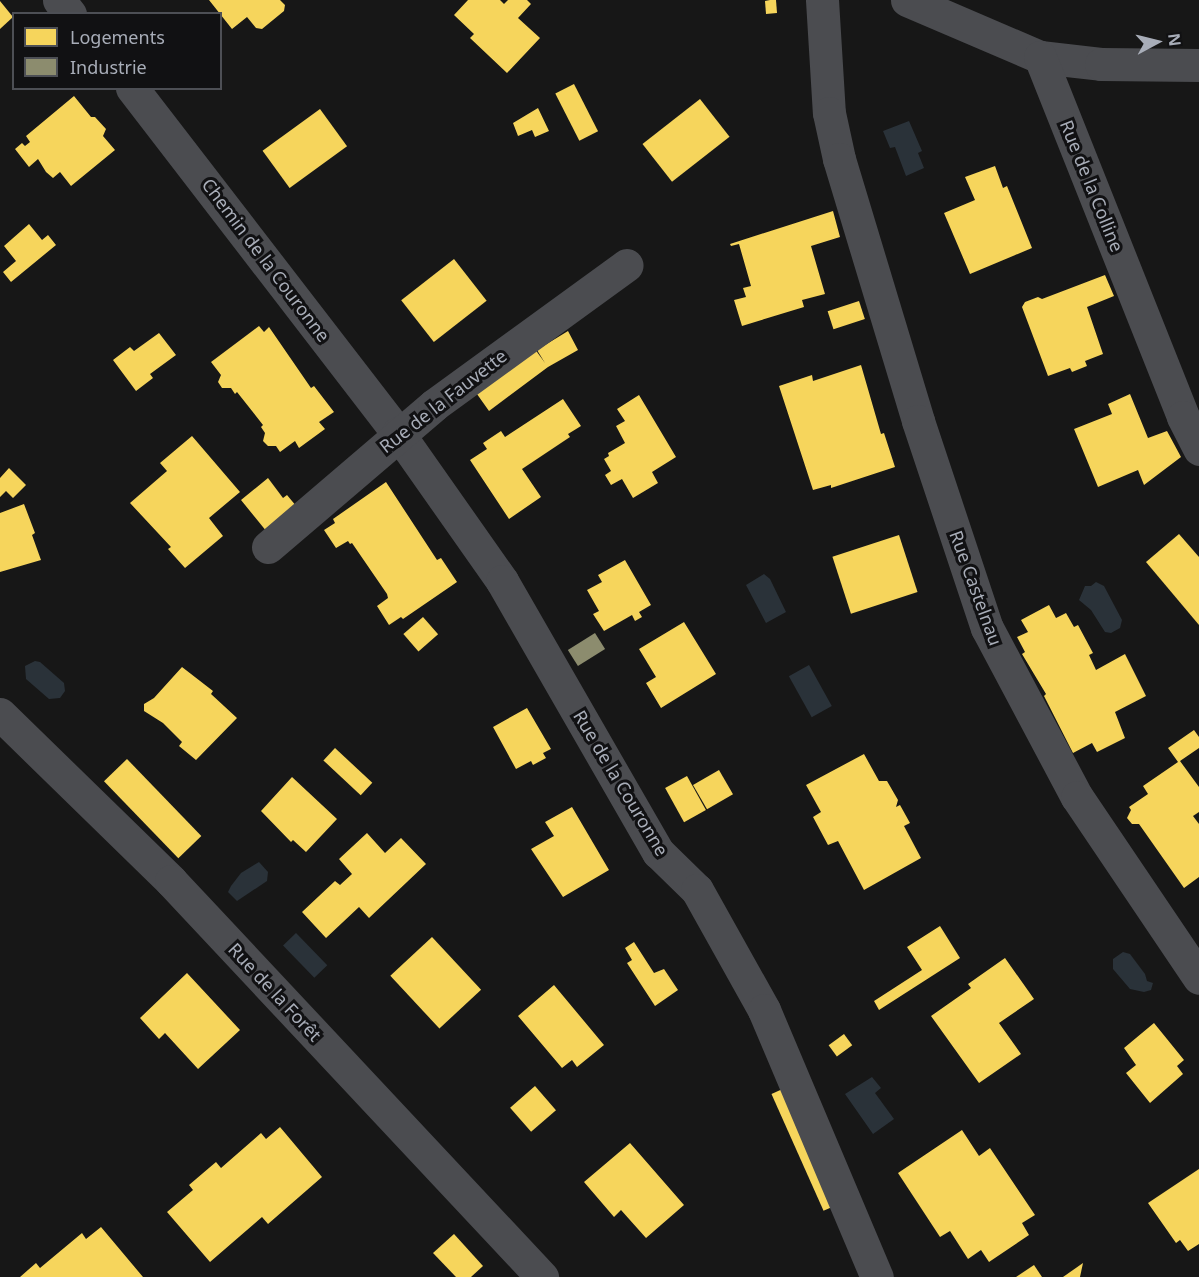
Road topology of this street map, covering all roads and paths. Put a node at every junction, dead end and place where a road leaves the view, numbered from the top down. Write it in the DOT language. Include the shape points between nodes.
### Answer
graph roads {
  1 [pos="58,0"];
  2 [pos="822,0"];
  3 [pos="907,0"];
  4 [pos="68,12"];
  5 [pos="1040,57"];
  6 [pos="1199,65"];
  7 [pos="134,90"];
  8 [pos="627,265"];
  9 [pos="398,434"];
  10 [pos="1199,449"];
  11 [pos="268,547"];
  12 [pos="0,714"];
  13 [pos="1199,978"];
  14 [pos="542,1277"];
  15 [pos="877,1277"];
  1 -- 4 [label="street"];
  2 -- 13 [label="street, Rue Castelnau" via="829,113 839,159 918,421 987,628 1077,797"];
  3 -- 5 [label="street"];
  5 -- 6 [label="street" via="1101,64"];
  5 -- 10 [label="street, Rue de la Colline"];
  7 -- 9 [label="street, Chemin de la Couronne"];
  8 -- 9 [label="street, Rue de la Fauvette"];
  9 -- 11 [label="street, Rue de la Fauvette"];
  9 -- 15 [label="street, Rue de la Couronne" via="502,581 657,852 697,890 764,1010"];
  12 -- 14 [label="street, Rue de la Forêt" via="171,881"];
}
